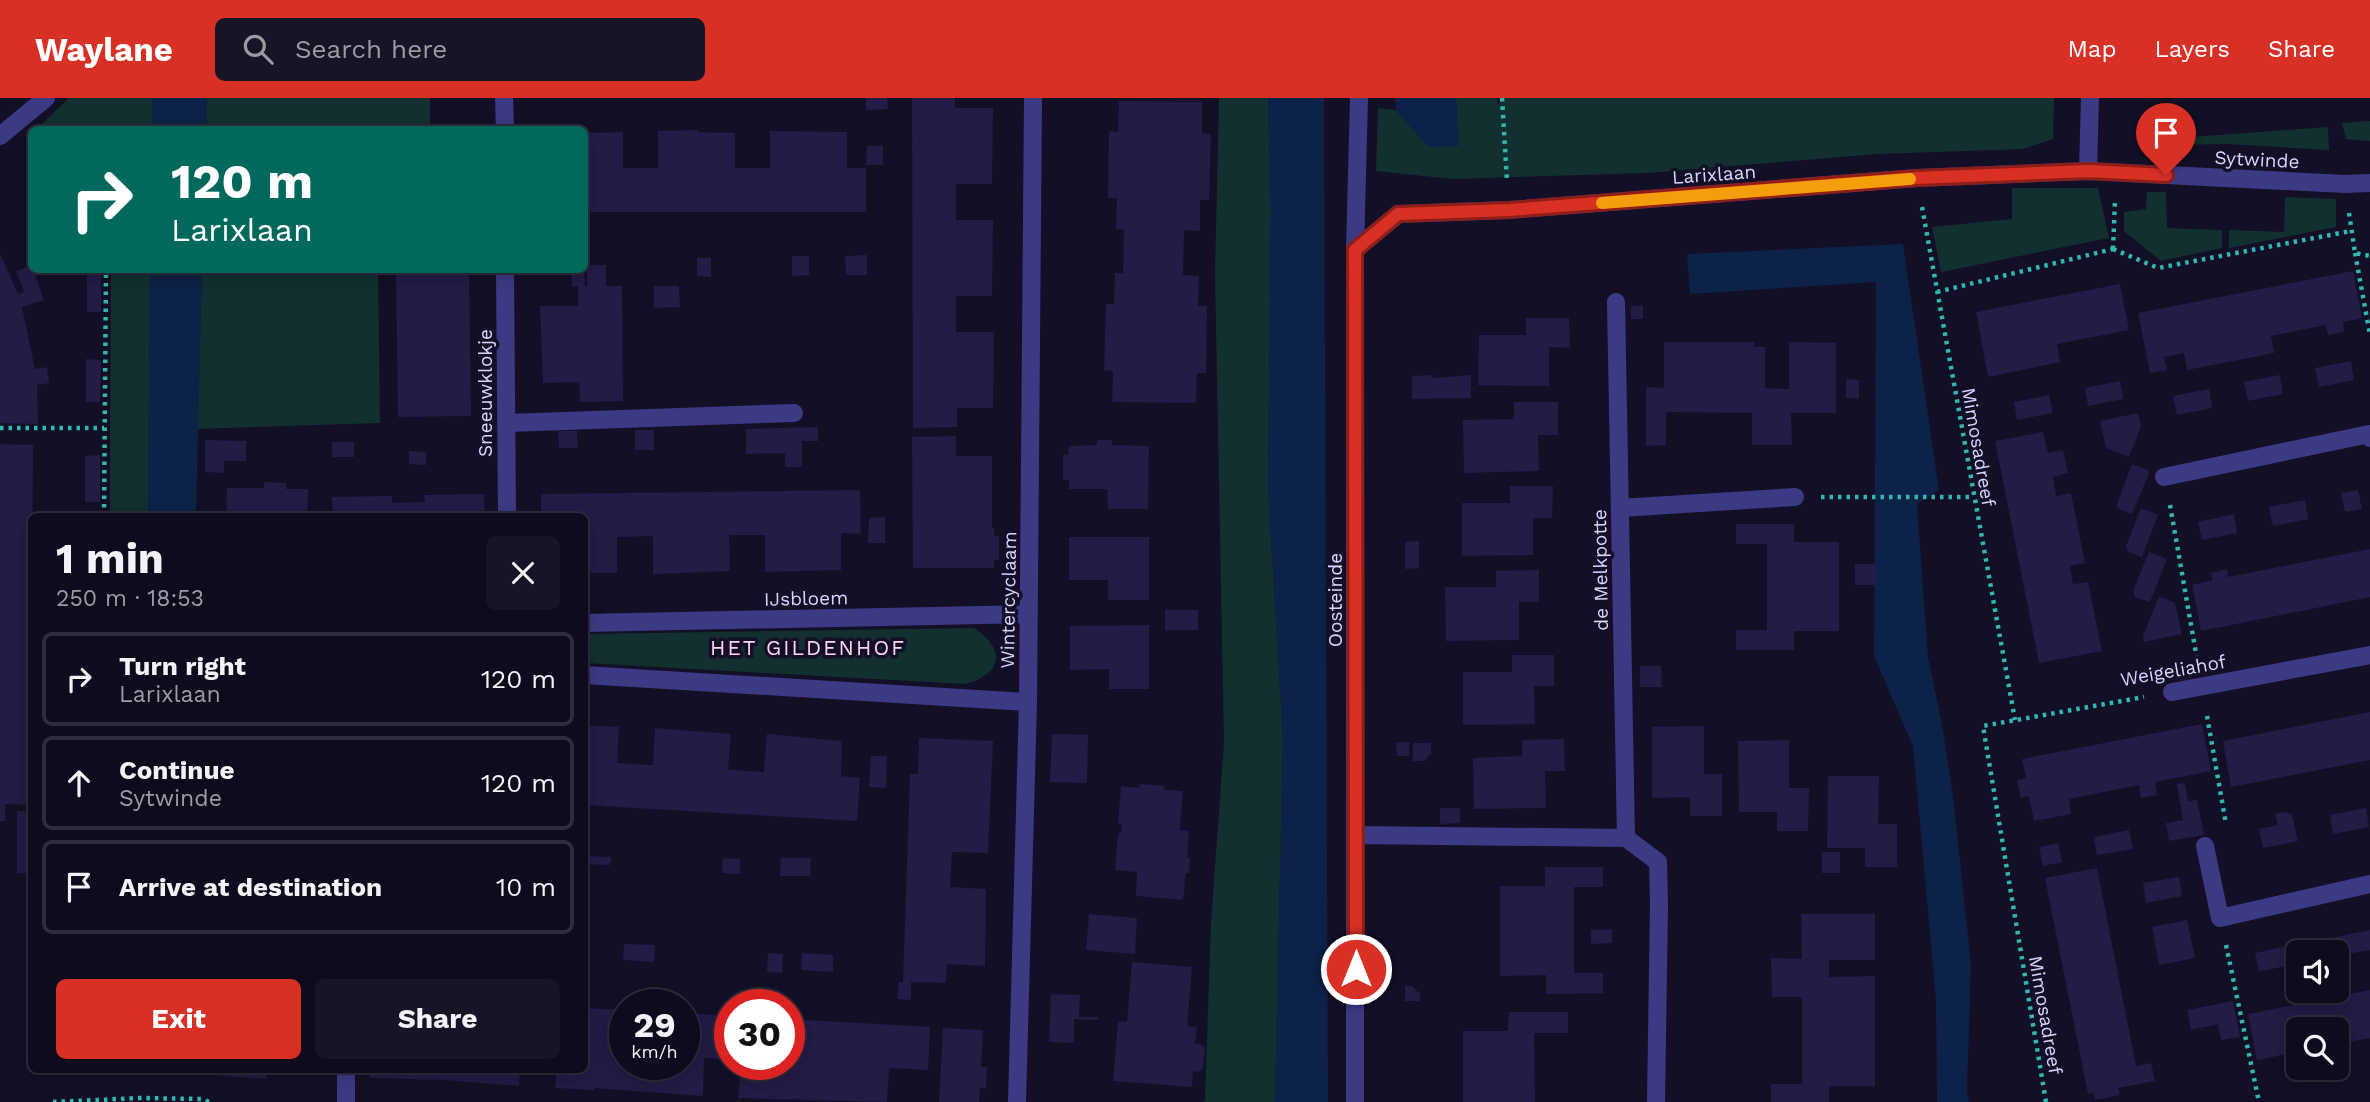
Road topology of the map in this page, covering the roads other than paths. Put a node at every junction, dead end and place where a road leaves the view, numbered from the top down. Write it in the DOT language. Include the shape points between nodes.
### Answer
graph roads {
  1 [pos="46,98"];
  2 [pos="505,98"];
  3 [pos="1032,98"];
  4 [pos="1359,98"];
  5 [pos="2090,98"];
  6 [pos="505,126"];
  7 [pos="0,136"];
  8 [pos="2088,171"];
  9 [pos="2370,183"];
  10 [pos="1355,250"];
  11 [pos="505,273"];
  12 [pos="1616,302"];
  13 [pos="794,412"];
  14 [pos="506,423"];
  15 [pos="2370,438"];
  16 [pos="2164,477"];
  17 [pos="1795,497"];
  18 [pos="1620,508"];
  19 [pos="507,513"];
  20 [pos="1029,614"];
  21 [pos="588,623"];
  22 [pos="2370,654"];
  23 [pos="588,675"];
  24 [pos="2172,692"];
  25 [pos="1028,702"];
  26 [pos="1356,835"];
  27 [pos="1626,838"];
  28 [pos="2205,846"];
  29 [pos="2370,884"];
  30 [pos="346,1073"];
  31 [pos="346,1102"];
  32 [pos="1017,1102"];
  33 [pos="1355,1102"];
  34 [pos="1656,1102"];
  1 -- 7 [label="street"];
  2 -- 6 [label="street"];
  3 -- 20 [label="street, Wintercyclaam"];
  4 -- 10 [label="street, Oosteinde"];
  5 -- 8 [label="street"];
  8 -- 9 [label="street, Sytwinde"];
  8 -- 10 [label="street, Larixlaan" via="1917,178 1509,210 1398,214"];
  10 -- 26 [label="street, Oosteinde"];
  11 -- 14 [label="street, Sneeuwklokje"];
  12 -- 18 [label="street, de Melkpotte"];
  13 -- 14 [label="street"];
  14 -- 19 [label="street, Sneeuwklokje"];
  15 -- 16 [label="street" via="2369,434"];
  17 -- 18 [label="street"];
  18 -- 27 [label="street, de Melkpotte"];
  20 -- 21 [label="street, IJsbloem"];
  20 -- 25 [label="street, Wintercyclaam"];
  22 -- 24 [label="street, Weigeliahof"];
  23 -- 25 [label="street"];
  25 -- 32 [label="street, Wintercyclaam"];
  26 -- 27 [label="street"];
  26 -- 33 [label="street, Oosteinde"];
  27 -- 34 [label="street" via="1658,862"];
  28 -- 29 [label="street" via="2220,918"];
  30 -- 31 [label="street"];
}
